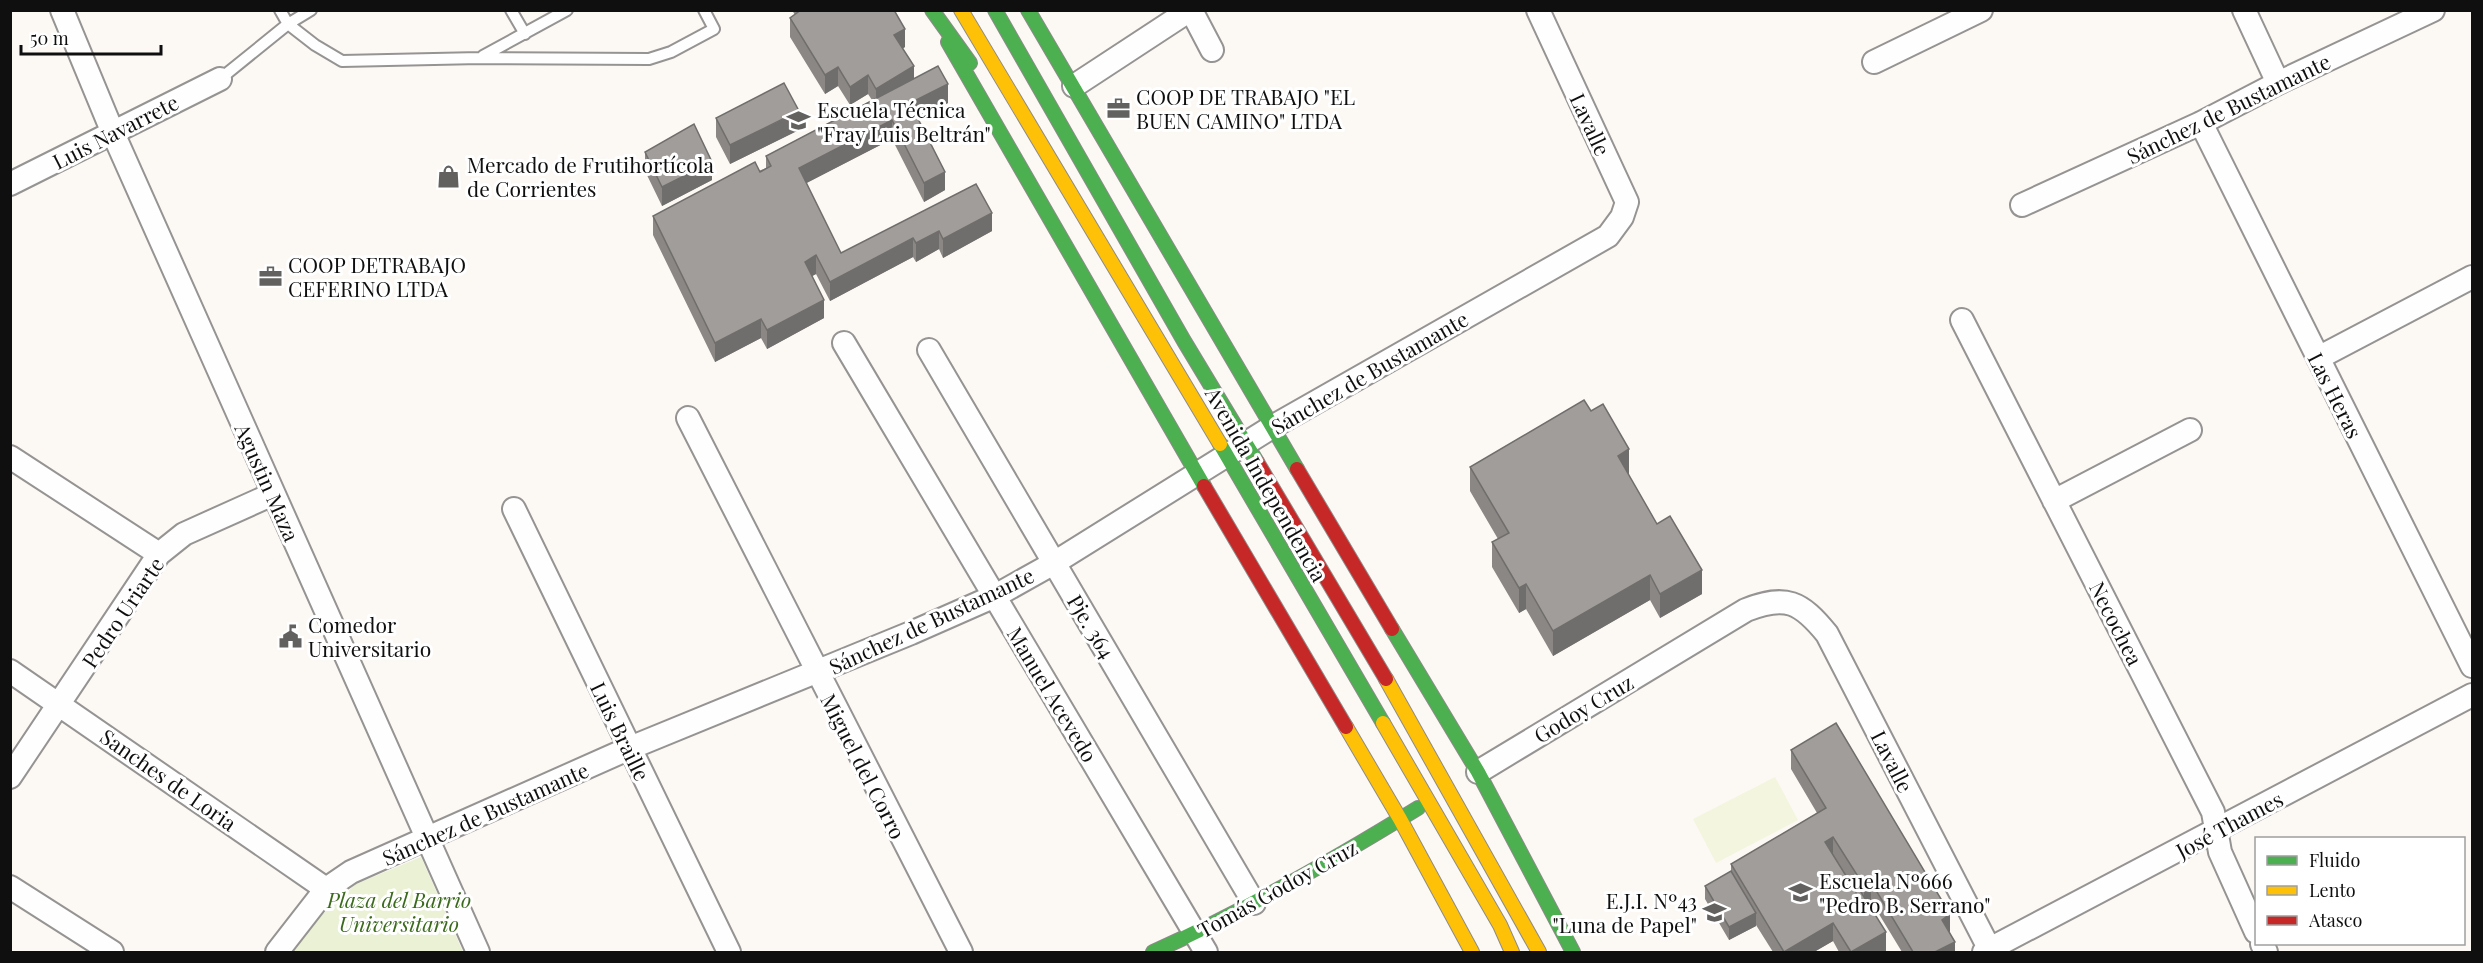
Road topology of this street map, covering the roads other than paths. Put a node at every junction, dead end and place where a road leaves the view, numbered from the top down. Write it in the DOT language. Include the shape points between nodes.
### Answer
graph roads {
  1 [pos="62,10"];
  2 [pos="280,10"];
  3 [pos="311,10"];
  4 [pos="511,10"];
  5 [pos="567,10"];
  6 [pos="704,10"];
  7 [pos="931,10"];
  8 [pos="961,10"];
  9 [pos="995,10"];
  10 [pos="1016,10"];
  11 [pos="1028,10"];
  12 [pos="1190,10"];
  13 [pos="1538,10"];
  14 [pos="1981,10"];
  15 [pos="2244,10"];
  16 [pos="2433,10"];
  17 [pos="288,24"];
  18 [pos="525,34"];
  19 [pos="1032,44"];
  20 [pos="1212,50"];
  21 [pos="480,58"];
  22 [pos="1874,62"];
  23 [pos="1048,74"];
  24 [pos="219,79"];
  25 [pos="2278,83"];
  26 [pos="1074,87"];
  27 [pos="2201,123"];
  28 [pos="113,133"];
  29 [pos="10,184"];
  30 [pos="2022,205"];
  31 [pos="1124,234"];
  32 [pos="1608,236"];
  33 [pos="1099,242"];
  34 [pos="2472,277"];
  35 [pos="1962,320"];
  36 [pos="844,343"];
  37 [pos="929,350"];
  38 [pos="2318,358"];
  39 [pos="688,418"];
  40 [pos="1272,427"];
  41 [pos="2190,430"];
  42 [pos="1247,443"];
  43 [pos="1227,456"];
  44 [pos="10,457"];
  45 [pos="1197,474"];
  46 [pos="273,494"];
  47 [pos="2054,501"];
  48 [pos="514,509"];
  49 [pos="159,554"];
  50 [pos="1054,563"];
  51 [pos="995,596"];
  52 [pos="1767,602"];
  53 [pos="2472,666"];
  54 [pos="10,671"];
  55 [pos="816,673"];
  56 [pos="2472,695"];
  57 [pos="61,704"];
  58 [pos="630,748"];
  59 [pos="10,777"];
  60 [pos="1464,780"];
  61 [pos="1428,802"];
  62 [pos="1400,819"];
  63 [pos="2216,831"];
  64 [pos="428,840"];
  65 [pos="10,887"];
  66 [pos="326,889"];
  67 [pos="1254,903"];
  68 [pos="2255,930"];
  69 [pos="1201,943"];
  70 [pos="112,952"];
  71 [pos="278,952"];
  72 [pos="478,952"];
  73 [pos="729,952"];
  74 [pos="961,952"];
  75 [pos="1153,952"];
  76 [pos="1472,952"];
  77 [pos="1512,952"];
  78 [pos="1539,952"];
  79 [pos="1574,952"];
  80 [pos="1988,952"];
  1 -- 28 [label="street, Agustin Maza"];
  2 -- 17 [label="lane"];
  3 -- 17 [label="lane"];
  4 -- 18 [label="lane"];
  5 -- 18 [label="lane"];
  6 -- 21 [label="lane" via="714,28 671,52 649,59"];
  7 -- 33 [label="main road"];
  7 -- 45 [label="main road"];
  8 -- 33 [label="main road, Avenida Independencia"];
  9 -- 31 [label="main road, Avenida Independencia"];
  10 -- 19 [label="main road"];
  11 -- 26 [label="main road, Avenida Independencia"];
  12 -- 20 [label="street"];
  12 -- 26 [label="street"];
  13 -- 32 [label="street, Lavalle" via="1627,202"];
  14 -- 22 [label="street"];
  15 -- 25 [label="street"];
  16 -- 25 [label="street, Sánchez de Bustamante"];
  17 -- 21 [label="lane" via="342,61"];
  17 -- 24 [label="lane"];
  18 -- 21 [label="lane"];
  23 -- 31 [label="main road" via="1087,146"];
  24 -- 28 [label="street, Luis Navarrete"];
  25 -- 27 [label="street, Sánchez de Bustamante"];
  26 -- 40 [label="main road, Avenida Independencia"];
  27 -- 30 [label="street, Sánchez de Bustamante"];
  27 -- 38 [label="street, Las Heras"];
  28 -- 29 [label="street, Luis Navarrete"];
  28 -- 46 [label="street, Agustin Maza"];
  31 -- 42 [label="main road, Avenida Independencia"];
  32 -- 40 [label="street, Sánchez de Bustamante"];
  33 -- 43 [label="main road, Avenida Independencia"];
  34 -- 38 [label="street"];
  35 -- 47 [label="street, Necochea"];
  36 -- 51 [label="street, Manuel Acevedo"];
  37 -- 50 [label="street, Pje. 364"];
  38 -- 53 [label="street, Las Heras"];
  39 -- 55 [label="street, Miguel del Corro"];
  40 -- 42 [label="street, Sánchez de Bustamante"];
  40 -- 60 [label="main road, Avenida Independencia"];
  41 -- 47 [label="street"];
  42 -- 43 [label="street, Sánchez de Bustamante"];
  42 -- 60 [label="main road, Avenida Independencia"];
  43 -- 45 [label="street, Sánchez de Bustamante"];
  43 -- 61 [label="main road, Avenida Independencia"];
  44 -- 49 [label="street"];
  45 -- 50 [label="street, Sánchez de Bustamante"];
  45 -- 62 [label="main road"];
  46 -- 49 [label="street, Pedro Uriarte" via="184,534"];
  46 -- 64 [label="street, Agustin Maza"];
  47 -- 63 [label="street, Necochea" via="2213,812"];
  48 -- 58 [label="street, Luis Braille"];
  49 -- 57 [label="street, Pedro Uriarte"];
  50 -- 51 [label="street, Sánchez de Bustamante"];
  50 -- 67 [label="street, Pje. 364"];
  51 -- 55 [label="street, Sánchez de Bustamante"];
  51 -- 69 [label="street, Manuel Acevedo"];
  52 -- 60 [label="street, Godoy Cruz" via="1746,610"];
  52 -- 80 [label="street, Lavalle" via="1791,603 1810,613 1827,634"];
  54 -- 57 [label="street, Sanches de Loria"];
  55 -- 58 [label="street, Sánchez de Bustamante"];
  55 -- 74 [label="street, Miguel del Corro"];
  56 -- 63 [label="street, José Thames"];
  57 -- 59 [label="street, Pedro Uriarte"];
  57 -- 66 [label="street, Sanches de Loria"];
  58 -- 64 [label="street, Sánchez de Bustamante"];
  58 -- 73 [label="street, Luis Braille"];
  60 -- 61 [label="main road, Godoy Cruz"];
  60 -- 78 [label="main road, Avenida Independencia"];
  60 -- 79 [label="main road, Avenida Independencia"];
  61 -- 62 [label="main road, Godoy Cruz"];
  61 -- 77 [label="main road, Avenida Independencia"];
  62 -- 67 [label="main road, Tomás Godoy Cruz"];
  62 -- 76 [label="main road"];
  63 -- 68 [label="street, Necochea" via="2220,852"];
  63 -- 80 [label="street, José Thames"];
  64 -- 66 [label="street, Sánchez de Bustamante" via="351,872"];
  64 -- 72 [label="street, Agustin Maza"];
  65 -- 70 [label="street"];
  66 -- 71 [label="street, Sánchez de Bustamante"];
  67 -- 69 [label="main road, Tomás Godoy Cruz"];
  69 -- 75 [label="main road, Tomás Godoy Cruz"];
}
